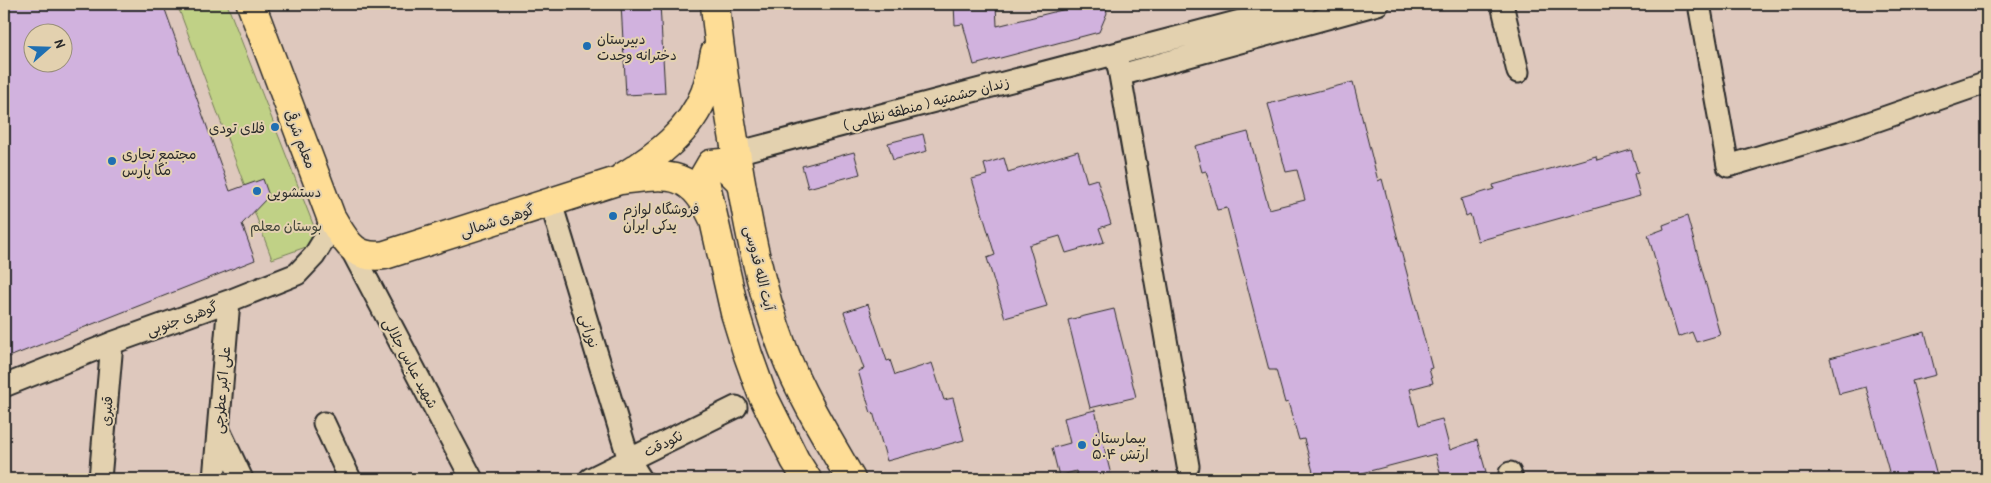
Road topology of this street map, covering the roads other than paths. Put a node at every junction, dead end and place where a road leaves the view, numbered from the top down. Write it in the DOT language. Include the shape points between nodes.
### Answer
graph roads {
  1 [pos="251,4"];
  2 [pos="715,4"];
  3 [pos="1305,4"];
  4 [pos="1378,4"];
  5 [pos="1502,4"];
  6 [pos="1699,4"];
  7 [pos="718,40"];
  8 [pos="1116,53"];
  9 [pos="1518,72"];
  10 [pos="1120,75"];
  11 [pos="1987,82"];
  12 [pos="736,153"];
  13 [pos="620,180"];
  14 [pos="741,182"];
  15 [pos="551,202"];
  16 [pos="332,217"];
  17 [pos="714,220"];
  18 [pos="362,252"];
  19 [pos="229,301"];
  20 [pos="112,343"];
  21 [pos="4,386"];
  22 [pos="736,407"];
  23 [pos="324,423"];
  24 [pos="218,429"];
  25 [pos="629,460"];
  26 [pos="1188,466"];
  27 [pos="100,479"];
  28 [pos="214,479"];
  29 [pos="242,479"];
  30 [pos="350,479"];
  31 [pos="472,479"];
  32 [pos="590,479"];
  33 [pos="641,479"];
  34 [pos="807,479"];
  35 [pos="851,479"];
  1 -- 16 [label="main road, معلم شرقی"];
  2 -- 7 [label="main road, آیت الله قدوسی"];
  3 -- 8 [label="street, زندان حشمتیه ( منطقه نظامی )"];
  4 -- 10 [label="street"];
  5 -- 9 [label="street"];
  6 -- 11 [label="street" via="1728,166 1846,131"];
  7 -- 12 [label="main road, آیت الله قدوسی"];
  7 -- 13 [label="main road, آیت الله قدوسی" via="704,94 683,129 659,153"];
  8 -- 10 [label="street"];
  8 -- 12 [label="street, زندان حشمتیه ( منطقه نظامی )"];
  10 -- 26 [label="street"];
  12 -- 14 [label="main road, آیت الله قدوسی"];
  13 -- 15 [label="main road, گوهری شمالی"];
  13 -- 17 [label="main road" via="675,177 700,194"];
  14 -- 17 [label="main road" via="722,163 711,164 707,169 704,176"];
  14 -- 35 [label="main road, آیت الله قدوسی" via="766,300 783,350 826,437"];
  15 -- 18 [label="main road, گوهری شمالی" via="385,255"];
  15 -- 25 [label="street, نورانی"];
  16 -- 18 [label="main road, معلم شرقی"];
  16 -- 19 [label="street, گوهری جنوبی" via="314,256 297,274"];
  17 -- 34 [label="main road" via="748,356 762,394"];
  18 -- 31 [label="street, شهید عباس جلالی"];
  19 -- 20 [label="street, گوهری جنوبی"];
  19 -- 24 [label="street, علی اکبر عطرچی"];
  20 -- 21 [label="street, گوهری جنوبی"];
  20 -- 27 [label="street, قنبری"];
  22 -- 25 [label="street, نکودقت"];
  23 -- 30 [label="street"];
  24 -- 28 [label="street, علی اکبر عطرچی"];
  24 -- 29 [label="street"];
  25 -- 32 [label="street, نکودقت"];
  25 -- 33 [label="street, نورانی"];
}
